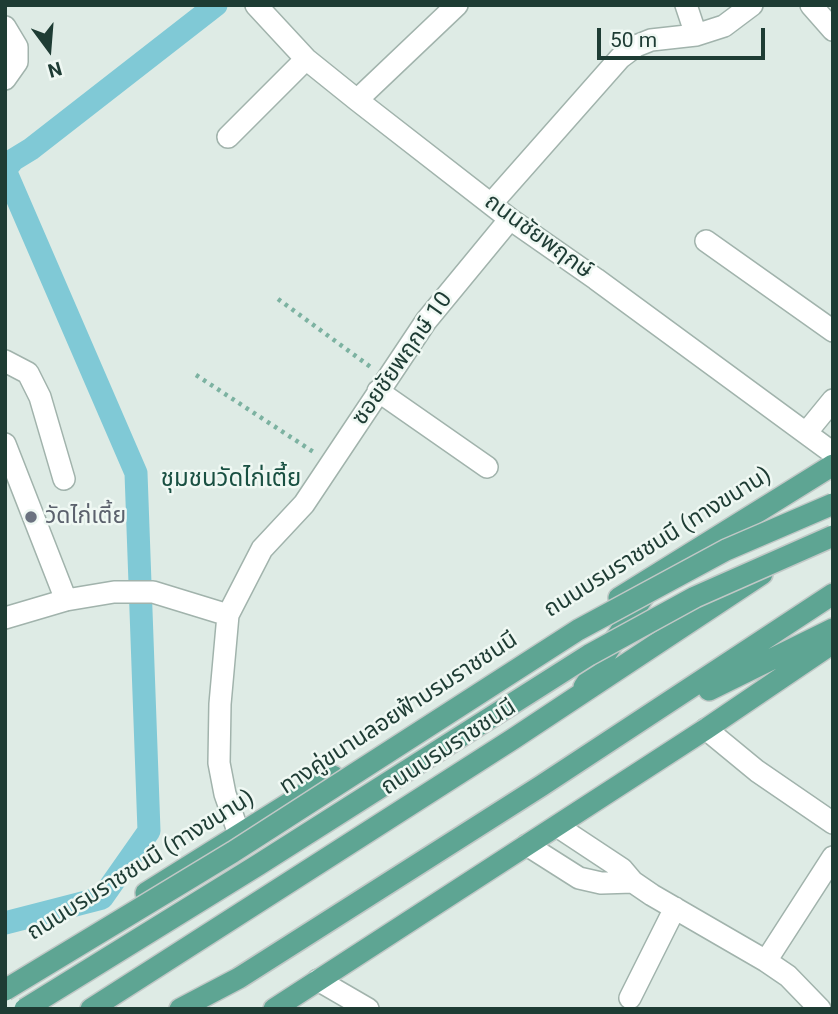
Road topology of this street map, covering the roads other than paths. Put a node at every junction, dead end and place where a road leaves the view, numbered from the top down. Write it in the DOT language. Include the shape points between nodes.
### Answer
graph roads {
  1 [pos="256,5"];
  2 [pos="457,5"];
  3 [pos="686,5"];
  4 [pos="752,5"];
  5 [pos="811,5"];
  6 [pos="5,27"];
  7 [pos="833,30"];
  8 [pos="696,35"];
  9 [pos="306,59"];
  10 [pos="5,79"];
  11 [pos="357,100"];
  12 [pos="228,137"];
  13 [pos="491,204"];
  14 [pos="510,219"];
  15 [pos="706,242"];
  16 [pos="833,331"];
  17 [pos="5,361"];
  18 [pos="382,385"];
  19 [pos="833,400"];
  20 [pos="806,433"];
  21 [pos="5,444"];
  22 [pos="833,453"];
  23 [pos="833,465"];
  24 [pos="487,467"];
  25 [pos="64,479"];
  26 [pos="833,493"];
  27 [pos="833,504"];
  28 [pos="791,520"];
  29 [pos="833,527"];
  30 [pos="833,536"];
  31 [pos="660,572"];
  32 [pos="833,594"];
  33 [pos="66,600"];
  34 [pos="228,615"];
  35 [pos="5,618"];
  36 [pos="833,629"];
  37 [pos="833,643"];
  38 [pos="579,695"];
  39 [pos="630,729"];
  40 [pos="706,729"];
  41 [pos="833,823"];
  42 [pos="557,826"];
  43 [pos="239,834"];
  44 [pos="527,845"];
  45 [pos="833,857"];
  46 [pos="633,882"];
  47 [pos="675,908"];
  48 [pos="766,961"];
  49 [pos="239,978"];
  50 [pos="318,981"];
  51 [pos="8,985"];
  52 [pos="118,990"];
  53 [pos="630,998"];
  54 [pos="25,1009"];
  55 [pos="82,1009"];
  56 [pos="91,1009"];
  57 [pos="180,1009"];
  58 [pos="196,1009"];
  59 [pos="274,1009"];
  60 [pos="368,1009"];
  61 [pos="820,1009"];
  1 -- 9 [label="street, ถนนชัยพฤกษ์"];
  2 -- 11 [label="street"];
  3 -- 8 [label="street"];
  4 -- 8 [label="street" via="724,26"];
  5 -- 7 [label="street"];
  6 -- 10 [label="street" via="17,47 17,62"];
  8 -- 13 [label="street" via="651,40 621,58"];
  9 -- 11 [label="street, ถนนชัยพฤกษ์"];
  9 -- 12 [label="street"];
  11 -- 13 [label="street, ถนนชัยพฤกษ์"];
  13 -- 14 [label="street, ถนนชัยพฤกษ์"];
  14 -- 18 [label="street, ซอยชัยพฤกษ์ 10" via="426,321"];
  14 -- 20 [label="street, ถนนชัยพฤกษ์"];
  15 -- 16 [label="street"];
  17 -- 25 [label="street" via="28,373 40,397"];
  18 -- 24 [label="street"];
  18 -- 34 [label="street, ซอยชัยพฤกษ์ 10" via="304,504 262,549"];
  19 -- 20 [label="street"];
  20 -- 22 [label="street, ถนนชัยพฤกษ์"];
  21 -- 33 [label="street"];
  23 -- 31 [label="main road, ถนนบรมราชชนนี (ทางขนาน)"];
  26 -- 28 [label="main road, bridge"];
  27 -- 28 [label="main road, ทางคู่ขนานลอยฟ้าบรมราชชนนี, bridge"];
  28 -- 51 [label="main road, ทางคู่ขนานลอยฟ้าบรมราชชนนี, bridge" via="578,630 233,852"];
  29 -- 38 [label="main road, ถนนบรมราชชนนี"];
  30 -- 54 [label="main road, bridge" via="695,597 589,655"];
  31 -- 38 [label="main road"];
  31 -- 43 [label="main road, ถนนบรมราชชนนี (ทางขนาน)"];
  32 -- 39 [label="main road"];
  33 -- 34 [label="street" via="114,592 153,592"];
  33 -- 35 [label="street"];
  34 -- 43 [label="street" via="219,763"];
  36 -- 39 [label="main road"];
  37 -- 40 [label="main road"];
  38 -- 52 [label="main road, ถนนบรมราชชนนี"];
  39 -- 49 [label="main road"];
  40 -- 41 [label="street"];
  40 -- 42 [label="main road"];
  42 -- 44 [label="main road"];
  42 -- 46 [label="street" via="622,869"];
  43 -- 51 [label="main road, ถนนบรมราชชนนี (ทางขนาน)"];
  44 -- 46 [label="street" via="579,878"];
  44 -- 50 [label="main road"];
  45 -- 48 [label="street"];
  46 -- 47 [label="street"];
  47 -- 48 [label="street"];
  47 -- 53 [label="street"];
  48 -- 61 [label="street"];
  49 -- 57 [label="main road"];
  49 -- 58 [label="main road"];
  50 -- 59 [label="main road"];
  50 -- 60 [label="street"];
  52 -- 55 [label="main road"];
  52 -- 56 [label="main road, ถนนบรมราชชนนี"];
}
